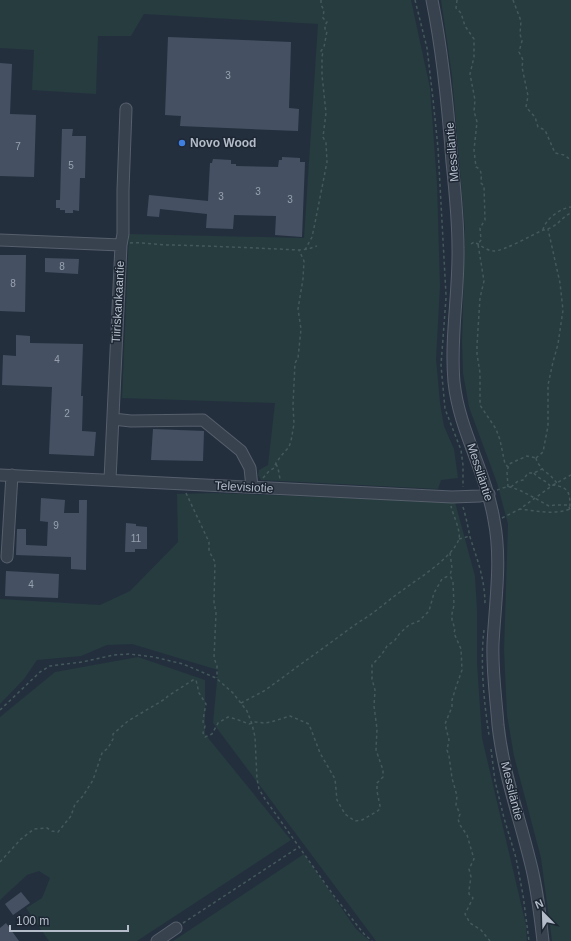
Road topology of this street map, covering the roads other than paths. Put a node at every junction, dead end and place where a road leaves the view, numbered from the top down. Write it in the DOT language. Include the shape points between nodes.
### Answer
graph roads {
  1 [pos="432,0"];
  2 [pos="126,109"];
  3 [pos="0,240"];
  4 [pos="120,245"];
  5 [pos="113,419"];
  6 [pos="0,475"];
  7 [pos="12,475"];
  8 [pos="110,480"];
  9 [pos="256,487"];
  10 [pos="488,493"];
  11 [pos="7,556"];
  12 [pos="176,928"];
  13 [pos="157,941"];
  14 [pos="543,941"];
  1 -- 10 [label="street, Messiläntie" via="444,70 456,211 458,248 454,381 462,419"];
  2 -- 4 [label="street" via="123,234"];
  3 -- 4 [label="street, Tiiriskankaantie"];
  4 -- 5 [label="street, Tiiriskankaantie"];
  5 -- 8 [label="street, Tiiriskankaantie"];
  5 -- 9 [label="street" via="203,420 241,452"];
  6 -- 7 [label="street, Televisiotie"];
  7 -- 8 [label="street, Televisiotie"];
  7 -- 11 [label="street"];
  8 -- 9 [label="street, Televisiotie"];
  9 -- 10 [label="street, Televisiotie" via="457,497"];
  10 -- 14 [label="street, Messiläntie" via="495,521 498,554 493,647 499,729 510,790 537,895"];
  12 -- 13 [label="street"];
}
